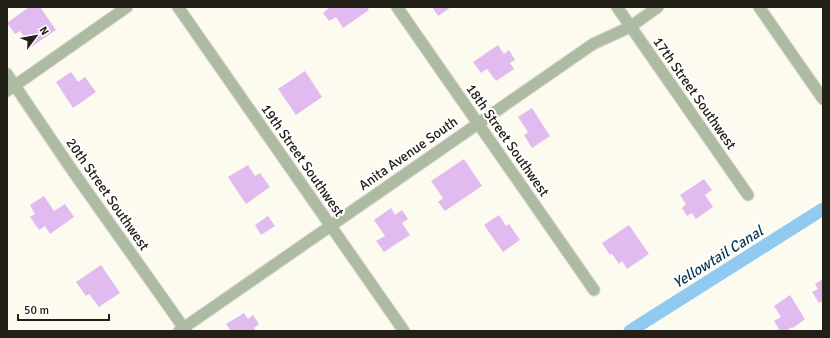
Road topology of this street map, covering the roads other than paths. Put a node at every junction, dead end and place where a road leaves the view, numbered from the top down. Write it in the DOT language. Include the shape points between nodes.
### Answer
graph roads {
  1 [pos="127,7"];
  2 [pos="178,7"];
  3 [pos="397,7"];
  4 [pos="617,7"];
  5 [pos="658,7"];
  6 [pos="759,7"];
  7 [pos="630,27"];
  8 [pos="7,74"];
  9 [pos="11,88"];
  10 [pos="823,99"];
  11 [pos="477,123"];
  12 [pos="748,195"];
  13 [pos="331,226"];
  14 [pos="594,290"];
  15 [pos="183,330"];
  16 [pos="404,331"];
  1 -- 9 [label="street"];
  2 -- 13 [label="street, 19th Street Southwest"];
  3 -- 11 [label="street, 18th Street Southwest"];
  4 -- 7 [label="street, 17th Street Southwest"];
  5 -- 7 [label="street, Anita Avenue South"];
  6 -- 10 [label="street"];
  7 -- 11 [label="street, Anita Avenue South" via="593,44"];
  7 -- 12 [label="street, 17th Street Southwest"];
  8 -- 9 [label="street, 20th Street Southwest"];
  9 -- 15 [label="street, 20th Street Southwest" via="72,170"];
  11 -- 13 [label="street, Anita Avenue South"];
  11 -- 14 [label="street, 18th Street Southwest"];
  13 -- 15 [label="street, Anita Avenue South"];
  13 -- 16 [label="street, 19th Street Southwest"];
}
